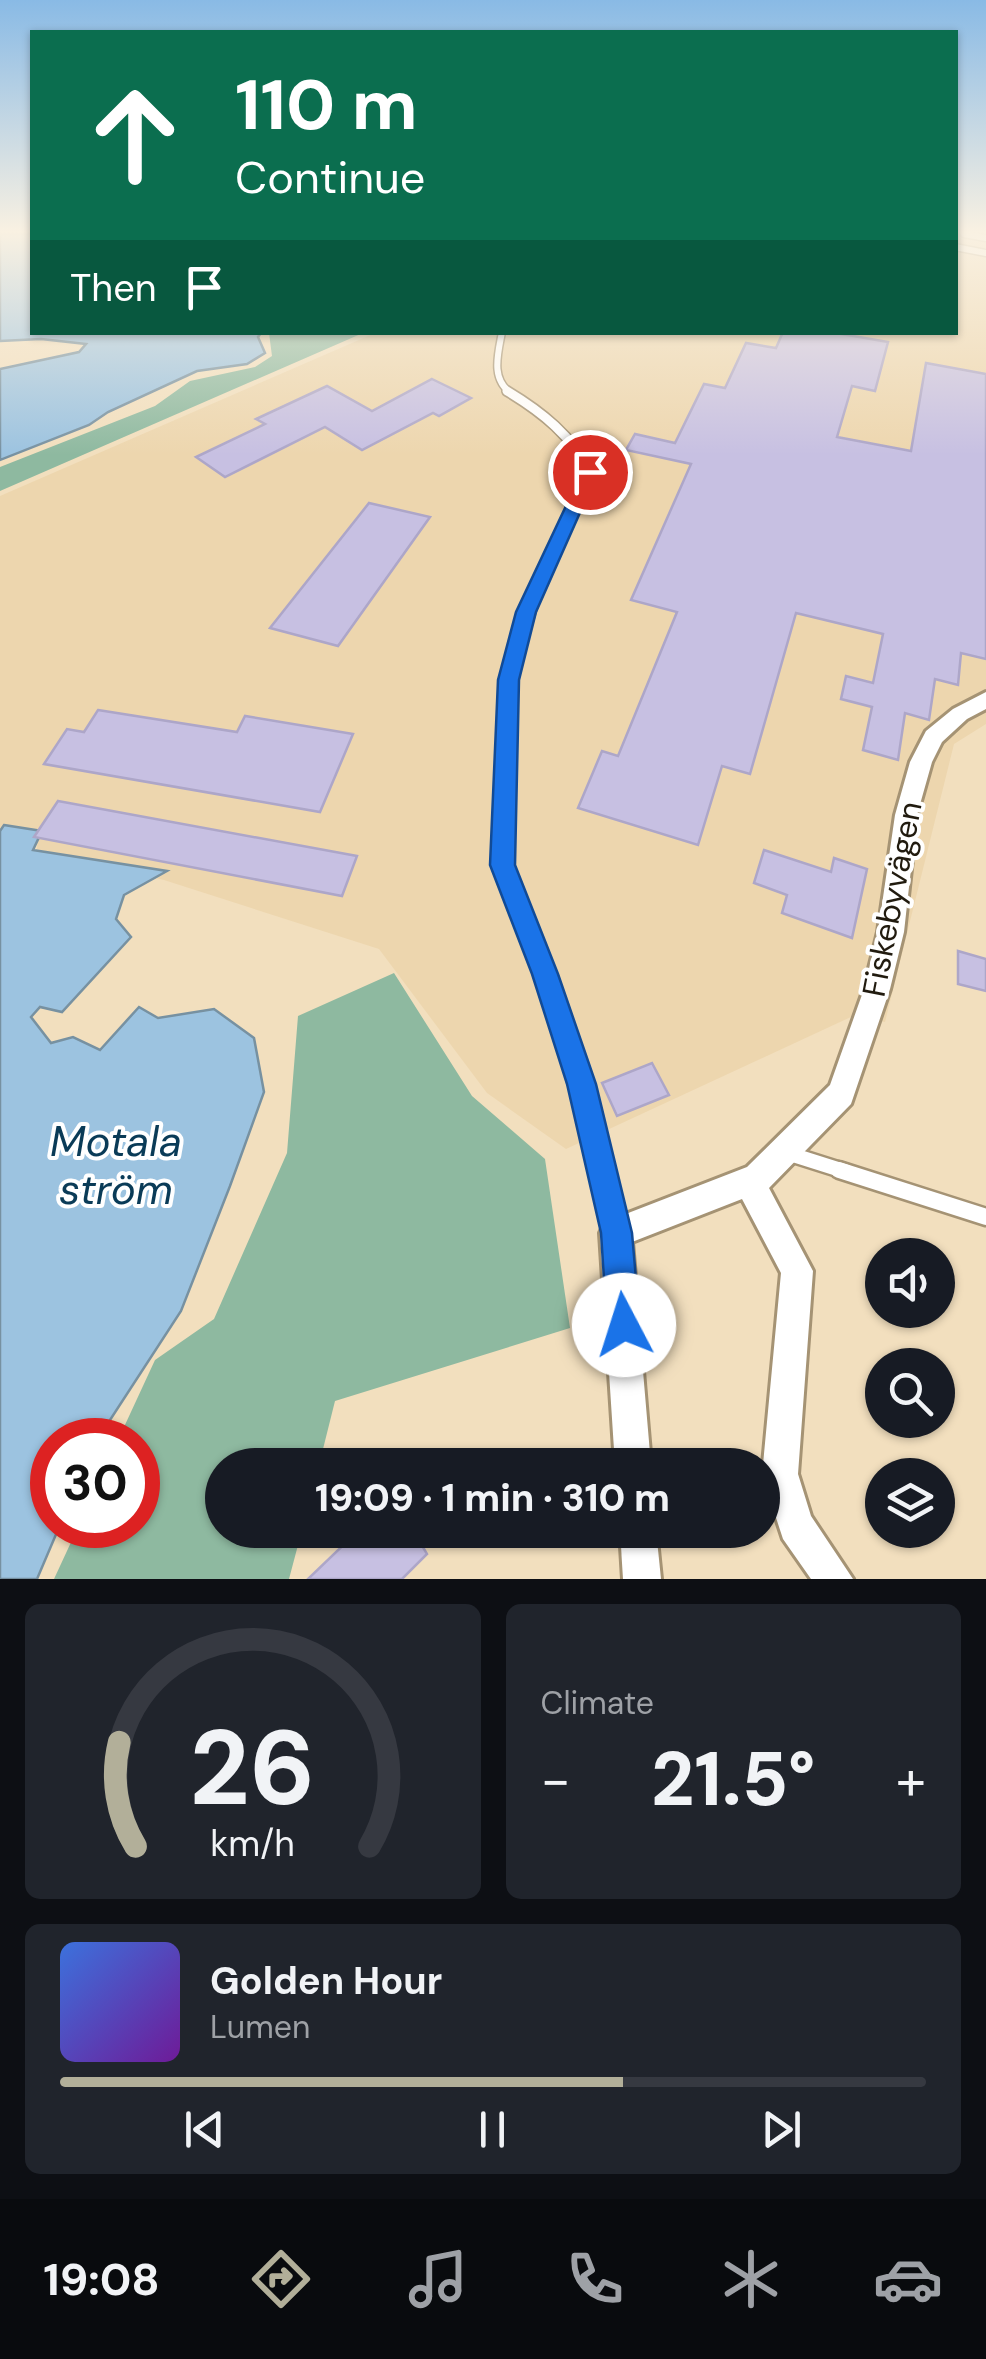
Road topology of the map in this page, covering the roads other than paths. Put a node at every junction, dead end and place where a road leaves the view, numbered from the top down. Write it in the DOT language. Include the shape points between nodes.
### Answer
graph roads {
  1 [pos="501,335"];
  2 [pos="986,700"];
  3 [pos="782,1152"];
  4 [pos="750,1182"];
  5 [pos="986,1218"];
  6 [pos="616,1233"];
  7 [pos="632,1448"];
  8 [pos="639,1548"];
  9 [pos="642,1579"];
  10 [pos="834,1579"];
  1 -- 6 [label="lane" via="495,368 505,390 578,448 590,472 526,612 508,680 502,865 582,1084"];
  2 -- 3 [label="street, Fiskebyvägen" via="934,737 921,762 906,815 891,932 846,1080 841,1094"];
  3 -- 4 [label="street, Fiskebyvägen"];
  3 -- 5 [label="lane"];
  4 -- 6 [label="street, Fiskebyvägen"];
  4 -- 10 [label="street" via="797,1272 780,1474 796,1526"];
  6 -- 7 [label="street"];
  8 -- 9 [label="street"];
}
